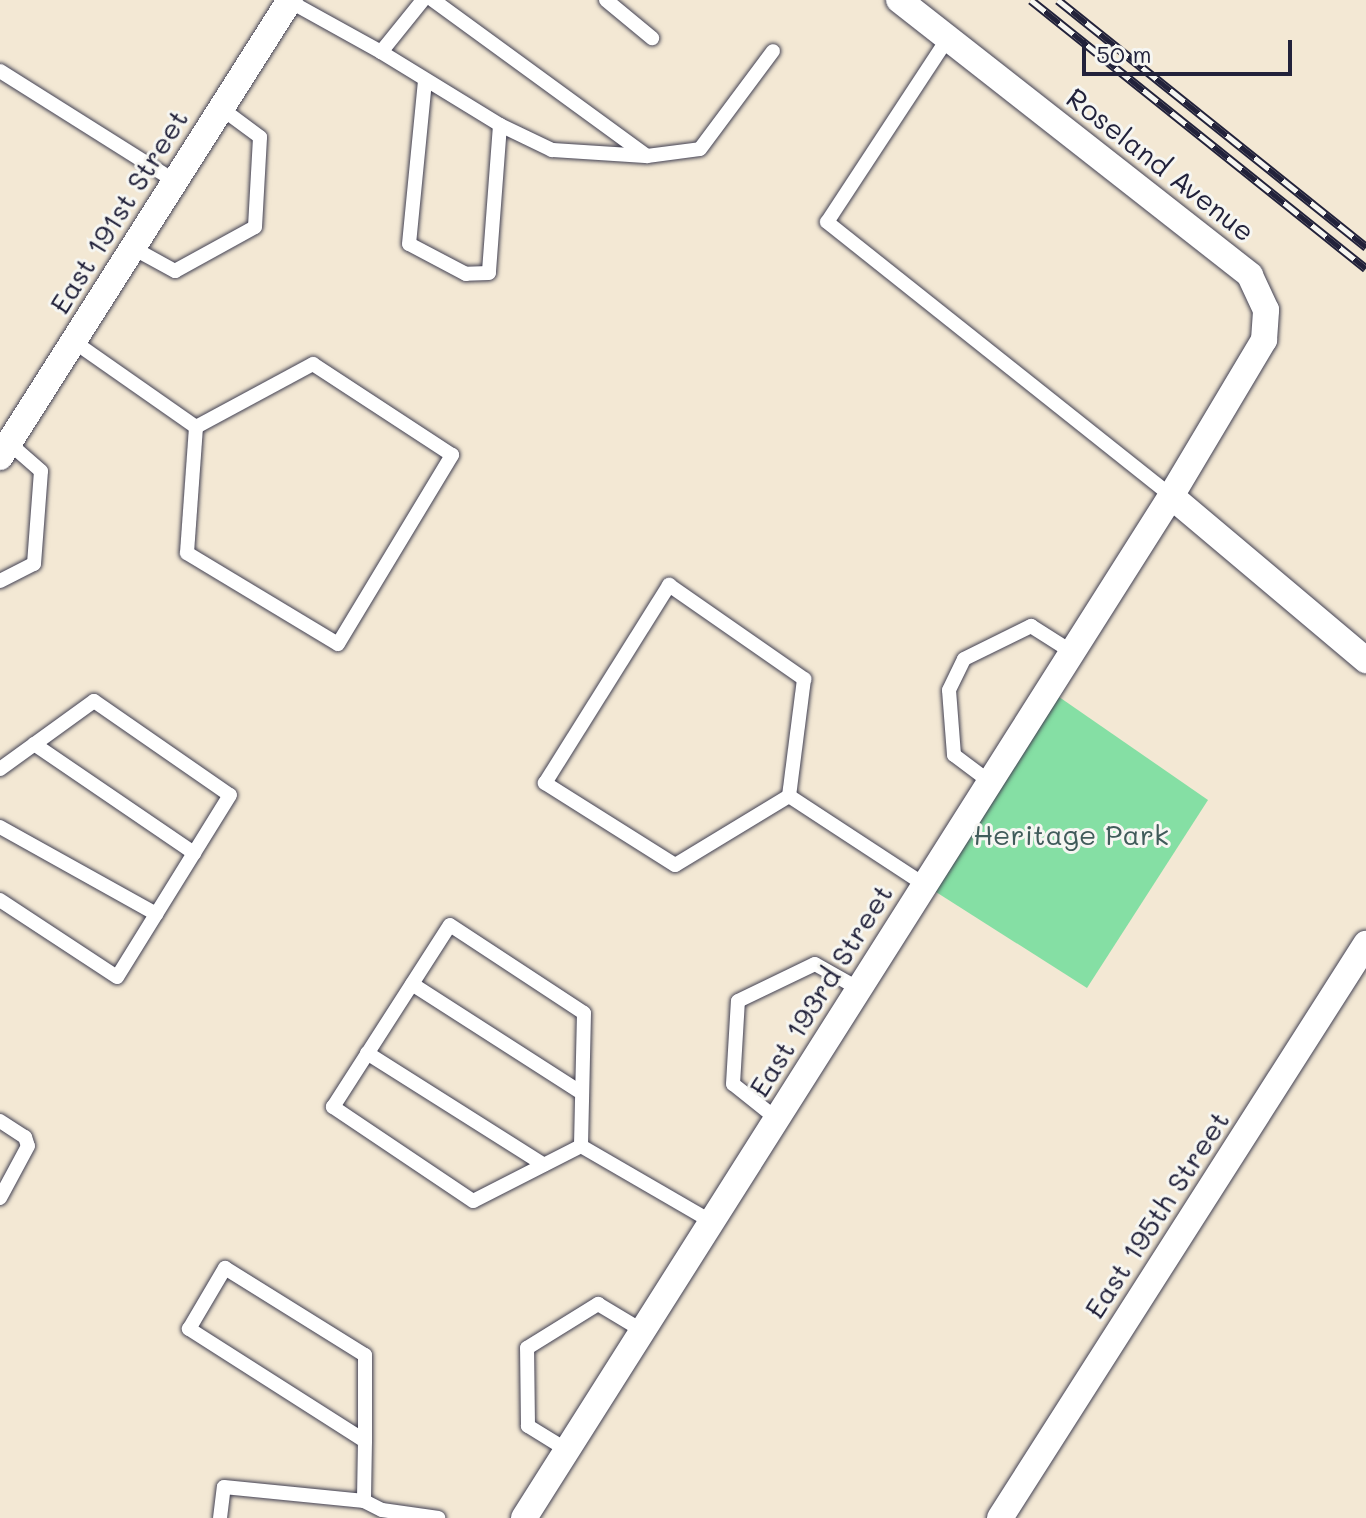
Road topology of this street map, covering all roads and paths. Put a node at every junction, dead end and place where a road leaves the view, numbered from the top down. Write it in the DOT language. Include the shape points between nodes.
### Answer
graph roads {
  1 [pos="289,0"];
  2 [pos="423,0"];
  3 [pos="433,0"];
  4 [pos="606,0"];
  5 [pos="899,0"];
  6 [pos="652,38"];
  7 [pos="948,38"];
  8 [pos="773,51"];
  9 [pos="381,52"];
  10 [pos="0,71"];
  11 [pos="425,80"];
  12 [pos="221,108"];
  13 [pos="500,125"];
  14 [pos="647,156"];
  15 [pos="175,181"];
  16 [pos="133,248"];
  17 [pos="73,341"];
  18 [pos="196,427"];
  19 [pos="4,450"];
  20 [pos="1171,496"];
  21 [pos="0,581"];
  22 [pos="1072,652"];
  23 [pos="1366,660"];
  24 [pos="34,744"];
  25 [pos="0,769"];
  26 [pos="990,782"];
  27 [pos="789,796"];
  28 [pos="0,827"];
  29 [pos="194,853"];
  30 [pos="925,885"];
  31 [pos="0,900"];
  32 [pos="156,914"];
  33 [pos="1366,944"];
  34 [pos="412,984"];
  35 [pos="859,989"];
  36 [pos="367,1053"];
  37 [pos="582,1093"];
  38 [pos="777,1119"];
  39 [pos="0,1121"];
  40 [pos="581,1146"];
  41 [pos="544,1165"];
  42 [pos="0,1198"];
  43 [pos="712,1222"];
  44 [pos="643,1331"];
  45 [pos="365,1441"];
  46 [pos="567,1450"];
  47 [pos="364,1501"];
  48 [pos="220,1518"];
  49 [pos="438,1518"];
  50 [pos="524,1518"];
  51 [pos="1000,1518"];
  1 -- 9 [label="lane"];
  1 -- 12 [label="street, East 191st Street"];
  2 -- 9 [label="lane"];
  3 -- 14 [label="lane"];
  4 -- 6 [label="lane"];
  5 -- 7 [label="street, Roseland Avenue"];
  7 -- 20 [label="street, Roseland Avenue" via="1250,275 1266,310 1264,340"];
  7 -- 20 [label="lane" via="827,222"];
  8 -- 14 [label="lane" via="700,149"];
  9 -- 11 [label="lane"];
  10 -- 15 [label="lane"];
  11 -- 13 [label="lane"];
  11 -- 13 [label="lane" via="409,244 466,274 489,273"];
  12 -- 15 [label="street, East 191st Street"];
  12 -- 16 [label="lane" via="260,137 255,227 175,271"];
  13 -- 14 [label="lane" via="552,150"];
  15 -- 16 [label="street, East 191st Street"];
  16 -- 17 [label="street, East 191st Street"];
  17 -- 18 [label="lane"];
  17 -- 19 [label="street, East 191st Street"];
  18 -- 18 [label="lane" via="187,553 338,644 452,455 313,364"];
  19 -- 21 [label="lane" via="41,471 34,564"];
  20 -- 22 [label="street, East 193rd Street"];
  20 -- 23 [label="street"];
  22 -- 26 [label="street, East 193rd Street"];
  22 -- 26 [label="lane" via="1031,626 964,659 949,690 954,755"];
  24 -- 25 [label="lane"];
  24 -- 29 [label="lane"];
  24 -- 29 [label="lane" via="94,701 230,795"];
  26 -- 30 [label="street, East 193rd Street"];
  27 -- 27 [label="lane" via="804,679 669,585 545,783 675,865"];
  27 -- 30 [label="lane"];
  28 -- 32 [label="lane"];
  29 -- 32 [label="lane"];
  30 -- 35 [label="street, East 193rd Street"];
  31 -- 32 [label="lane" via="117,977"];
  33 -- 51 [label="street, East 195th Street"];
  34 -- 36 [label="lane"];
  34 -- 37 [label="lane"];
  34 -- 37 [label="lane" via="450,925 584,1013"];
  35 -- 38 [label="street, East 193rd Street"];
  35 -- 38 [label="lane" via="815,964 738,1001 733,1084"];
  36 -- 41 [label="lane"];
  36 -- 41 [label="lane" via="333,1107 473,1201"];
  37 -- 40 [label="lane"];
  38 -- 43 [label="street, East 193rd Street"];
  39 -- 42 [label="lane" via="25,1137 28,1146"];
  40 -- 41 [label="lane"];
  40 -- 43 [label="lane"];
  43 -- 44 [label="street, East 193rd Street"];
  44 -- 46 [label="street, East 193rd Street"];
  44 -- 46 [label="lane" via="598,1304 527,1348 528,1426"];
  45 -- 45 [label="lane" via="365,1355 225,1268 189,1329"];
  45 -- 47 [label="lane"];
  46 -- 50 [label="street, East 193rd Street"];
  47 -- 48 [label="lane" via="224,1487"];
  47 -- 49 [label="lane" via="382,1510"];
}
